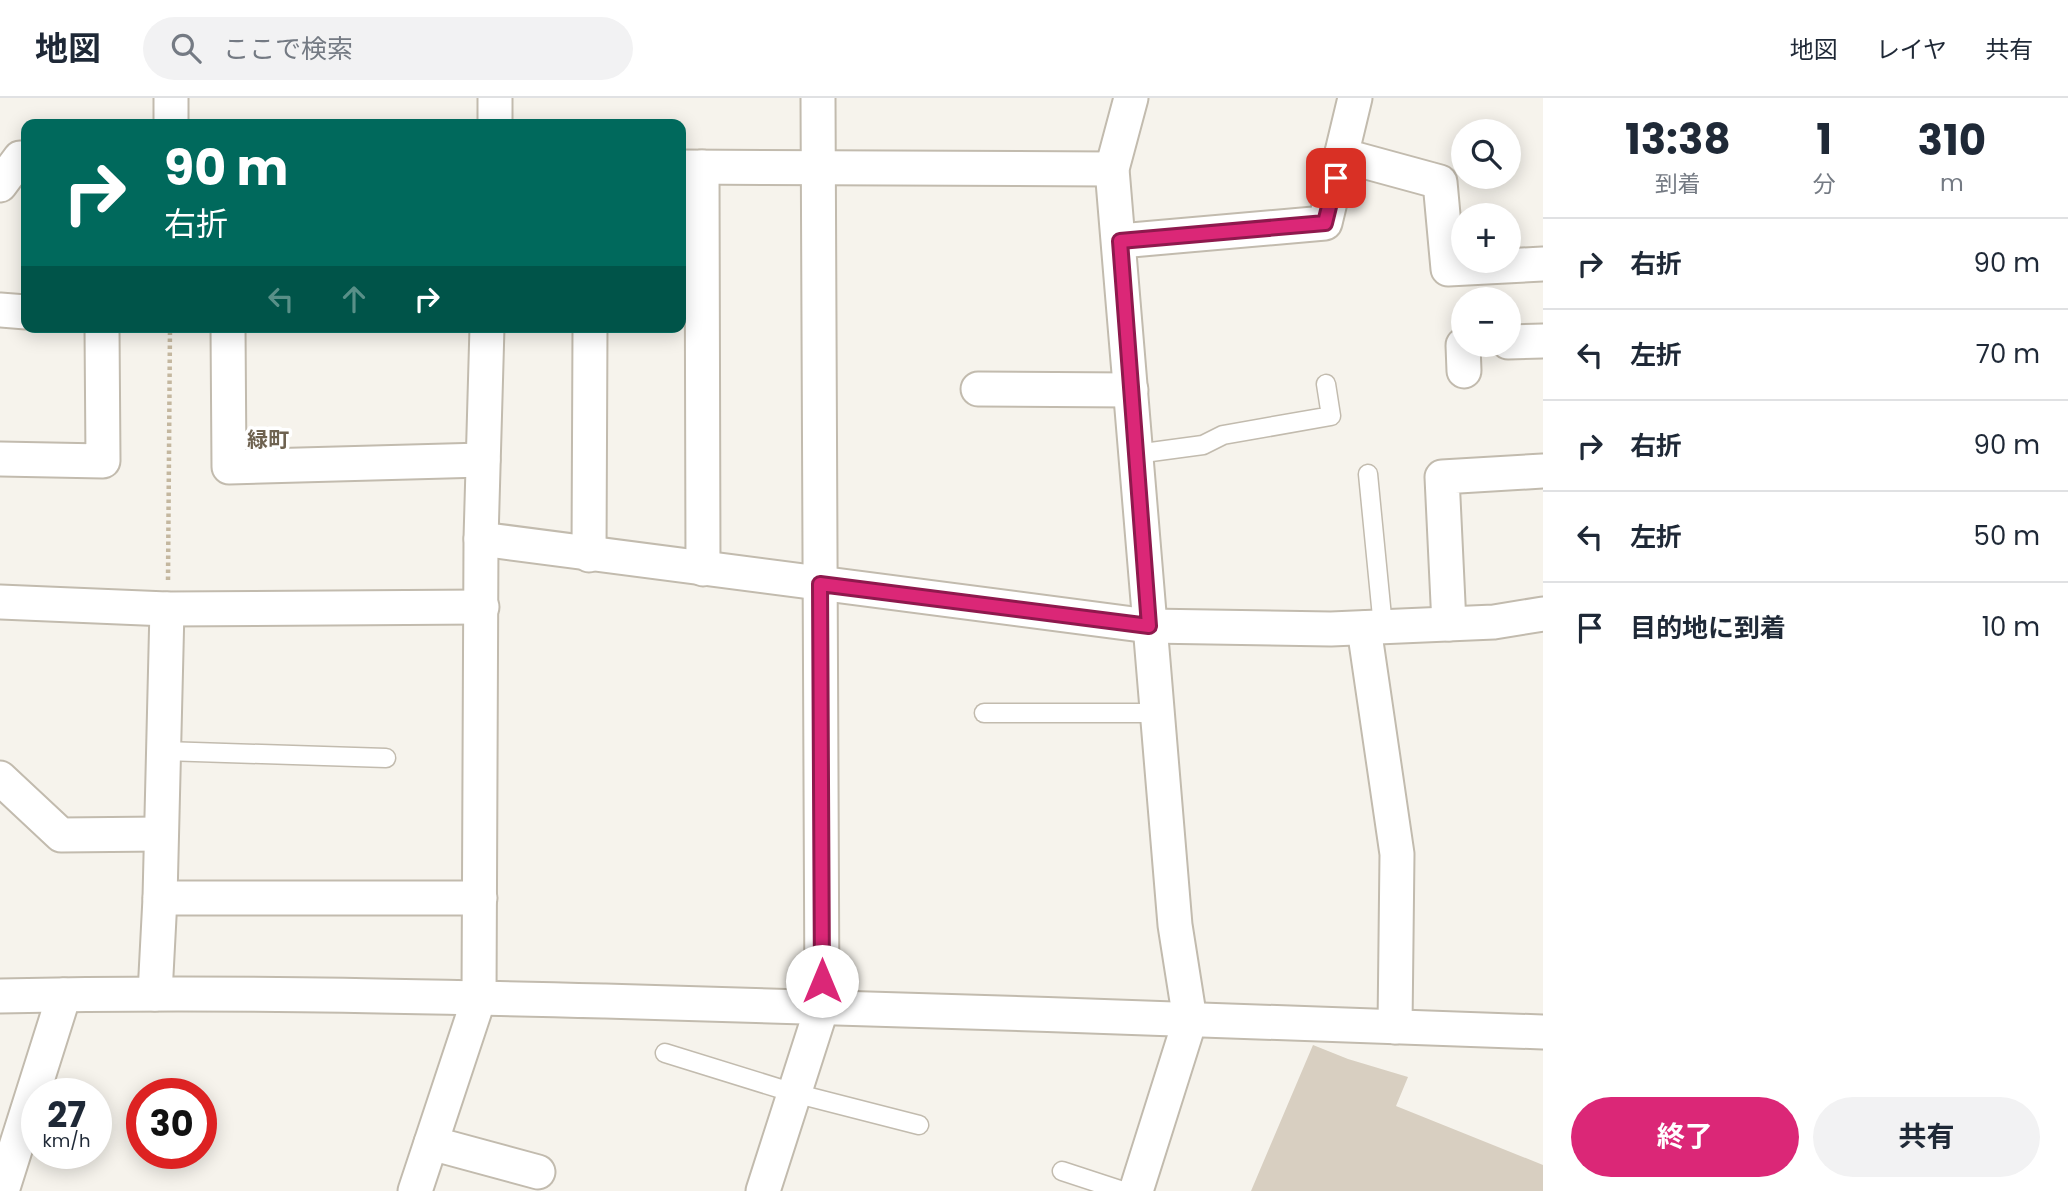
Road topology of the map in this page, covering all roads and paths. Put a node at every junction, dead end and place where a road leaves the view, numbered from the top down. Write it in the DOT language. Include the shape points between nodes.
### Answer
graph roads {
  1 [pos="171,98"];
  2 [pos="495,98"];
  3 [pos="818,98"];
  4 [pos="1131,98"];
  5 [pos="1355,98"];
  6 [pos="171,119"];
  7 [pos="495,119"];
  8 [pos="1341,155"];
  9 [pos="15,158"];
  10 [pos="818,166"];
  11 [pos="691,167"];
  12 [pos="1112,169"];
  13 [pos="0,186"];
  14 [pos="1120,241"];
  15 [pos="1543,264"];
  16 [pos="0,310"];
  17 [pos="21,312"];
  18 [pos="102,333"];
  19 [pos="170,333"];
  20 [pos="228,333"];
  21 [pos="487,333"];
  22 [pos="590,333"];
  23 [pos="1543,341"];
  24 [pos="1521,342"];
  25 [pos="1326,384"];
  26 [pos="978,389"];
  27 [pos="1131,390"];
  28 [pos="1136,454"];
  29 [pos="0,459"];
  30 [pos="483,460"];
  31 [pos="1543,471"];
  32 [pos="1368,474"];
  33 [pos="481,539"];
  34 [pos="589,555"];
  35 [pos="703,569"];
  36 [pos="820,584"];
  37 [pos="0,602"];
  38 [pos="482,607"];
  39 [pos="167,609"];
  40 [pos="1543,614"];
  41 [pos="1449,624"];
  42 [pos="1149,626"];
  43 [pos="1374,627"];
  44 [pos="984,713"];
  45 [pos="1156,713"];
  46 [pos="164,751"];
  47 [pos="386,758"];
  48 [pos="0,778"];
  49 [pos="161,834"];
  50 [pos="160,898"];
  51 [pos="480,898"];
  52 [pos="155,993"];
  53 [pos="64,995"];
  54 [pos="0,996"];
  55 [pos="479,998"];
  56 [pos="822,1007"];
  57 [pos="1190,1020"];
  58 [pos="1395,1027"];
  59 [pos="1543,1032"];
  60 [pos="665,1053"];
  61 [pos="794,1093"];
  62 [pos="919,1125"];
  63 [pos="431,1143"];
  64 [pos="1062,1171"];
  65 [pos="538,1172"];
  66 [pos="2,1191"];
  67 [pos="415,1191"];
  68 [pos="763,1191"];
  69 [pos="1123,1191"];
  70 [pos="1136,1191"];
  1 -- 6 [label="street"];
  2 -- 7 [label="street"];
  3 -- 10 [label="street"];
  4 -- 12 [label="street"];
  5 -- 8 [label="street"];
  8 -- 14 [label="street" via="1325,223"];
  8 -- 15 [label="street" via="1440,182 1448,269"];
  9 -- 13 [label="street"];
  10 -- 11 [label="street"];
  10 -- 12 [label="street"];
  10 -- 36 [label="street"];
  11 -- 35 [label="street"];
  12 -- 14 [label="street"];
  14 -- 27 [label="street"];
  16 -- 17 [label="street"];
  18 -- 29 [label="street" via="103,461"];
  19 -- 39 [label="path"];
  20 -- 30 [label="street" via="229,467"];
  21 -- 30 [label="street"];
  22 -- 34 [label="street"];
  23 -- 24 [label="street"];
  25 -- 28 [label="lane" via="1331,416 1223,435 1203,445"];
  26 -- 27 [label="street"];
  27 -- 28 [label="street"];
  28 -- 42 [label="street"];
  30 -- 33 [label="street"];
  31 -- 41 [label="street" via="1442,477"];
  32 -- 43 [label="lane"];
  33 -- 34 [label="street"];
  33 -- 38 [label="street"];
  34 -- 35 [label="street"];
  35 -- 36 [label="street"];
  36 -- 42 [label="street"];
  36 -- 56 [label="street"];
  37 -- 39 [label="street"];
  38 -- 39 [label="street"];
  38 -- 51 [label="street"];
  39 -- 46 [label="street"];
  40 -- 41 [label="street"];
  41 -- 43 [label="street"];
  42 -- 43 [label="street"];
  42 -- 45 [label="street"];
  43 -- 58 [label="street" via="1397,854"];
  44 -- 45 [label="lane"];
  45 -- 57 [label="street" via="1175,925"];
  46 -- 47 [label="lane"];
  46 -- 49 [label="street"];
  48 -- 49 [label="street" via="61,835"];
  49 -- 50 [label="street"];
  50 -- 51 [label="street"];
  50 -- 52 [label="street"];
  51 -- 55 [label="street"];
  52 -- 53 [label="street"];
  52 -- 55 [label="street"];
  53 -- 54 [label="street"];
  53 -- 66 [label="street"];
  55 -- 56 [label="street"];
  55 -- 63 [label="street"];
  56 -- 57 [label="street"];
  56 -- 61 [label="street"];
  57 -- 58 [label="street"];
  57 -- 70 [label="street"];
  58 -- 59 [label="street"];
  60 -- 61 [label="lane"];
  61 -- 62 [label="lane"];
  61 -- 68 [label="street"];
  63 -- 65 [label="street"];
  63 -- 67 [label="street"];
  64 -- 69 [label="lane"];
}
